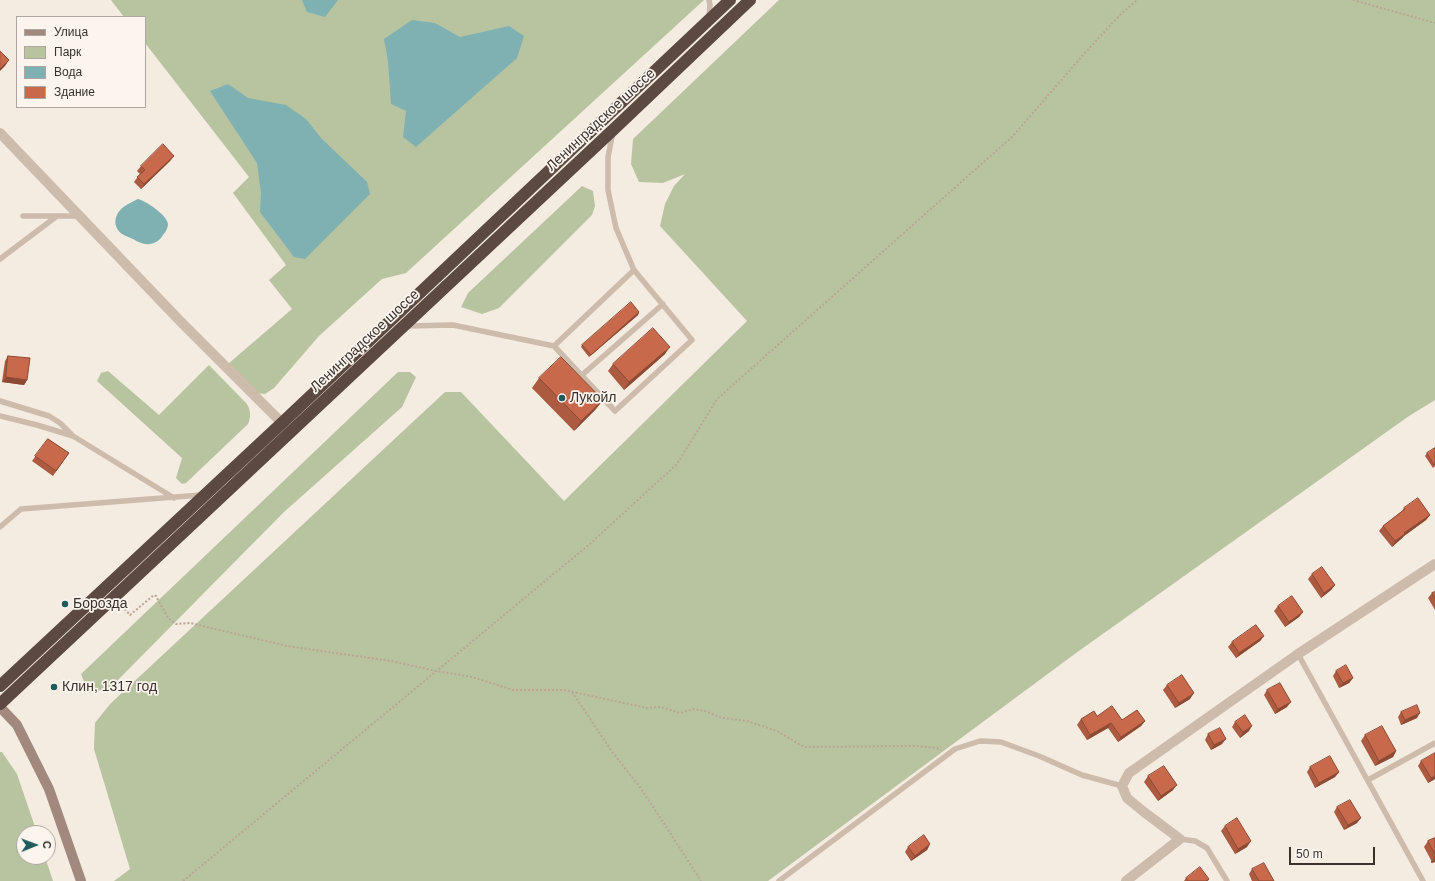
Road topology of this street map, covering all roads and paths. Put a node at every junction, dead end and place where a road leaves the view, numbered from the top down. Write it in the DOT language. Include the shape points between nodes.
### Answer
graph roads {
  1 [pos="709,0"];
  2 [pos="730,0"];
  3 [pos="750,0"];
  4 [pos="1137,0"];
  5 [pos="1353,0"];
  6 [pos="709,20"];
  7 [pos="1435,23"];
  8 [pos="614,129"];
  9 [pos="0,133"];
  10 [pos="23,216"];
  11 [pos="57,216"];
  12 [pos="79,216"];
  13 [pos="0,259"];
  14 [pos="634,270"];
  15 [pos="663,304"];
  16 [pos="402,327"];
  17 [pos="554,346"];
  18 [pos="582,375"];
  19 [pos="0,401"];
  20 [pos="0,416"];
  21 [pos="282,423"];
  22 [pos="73,436"];
  23 [pos="204,495"];
  24 [pos="174,498"];
  25 [pos="0,527"];
  26 [pos="1435,564"];
  27 [pos="114,597"];
  28 [pos="1298,654"];
  29 [pos="436,671"];
  30 [pos="0,686"];
  31 [pos="572,692"];
  32 [pos="0,704"];
  33 [pos="0,707"];
  34 [pos="1435,743"];
  35 [pos="949,754"];
  36 [pos="1368,780"];
  37 [pos="1122,786"];
  38 [pos="1180,839"];
  39 [pos="81,881"];
  40 [pos="182,881"];
  41 [pos="701,881"];
  42 [pos="779,881"];
  43 [pos="1126,881"];
  44 [pos="1227,881"];
  45 [pos="1423,881"];
  1 -- 6 [label="lane"];
  2 -- 6 [label="highway, Ленинградское шоссе"];
  3 -- 8 [label="highway, Ленинградское шоссе"];
  4 -- 29 [label="path" via="1083,55 1013,136 717,399 677,464 591,543"];
  5 -- 7 [label="path"];
  6 -- 21 [label="highway, Ленинградское шоссе"];
  8 -- 14 [label="lane" via="608,157 608,190 616,228"];
  8 -- 16 [label="highway, Ленинградское шоссе"];
  9 -- 12 [label="street"];
  10 -- 11 [label="lane"];
  11 -- 12 [label="lane"];
  11 -- 13 [label="lane"];
  12 -- 21 [label="street"];
  14 -- 15 [label="lane"];
  14 -- 17 [label="lane"];
  15 -- 18 [label="lane"];
  15 -- 18 [label="lane" via="692,340 615,411"];
  16 -- 17 [label="lane" via="453,324"];
  16 -- 27 [label="highway, Ленинградское шоссе"];
  17 -- 18 [label="lane"];
  19 -- 22 [label="lane" via="50,416"];
  20 -- 22 [label="lane"];
  21 -- 23 [label="highway, Ленинградское шоссе"];
  22 -- 24 [label="lane"];
  23 -- 24 [label="lane"];
  23 -- 30 [label="highway, Ленинградское шоссе"];
  24 -- 25 [label="lane" via="21,509"];
  26 -- 28 [label="street"];
  27 -- 29 [label="path" via="130,615 154,595 168,618 176,624 190,623 286,646 390,661"];
  27 -- 32 [label="highway, Ленинградское шоссе"];
  28 -- 36 [label="lane"];
  28 -- 37 [label="street" via="1129,773"];
  29 -- 31 [label="path" via="472,677 513,690"];
  29 -- 40 [label="path"];
  31 -- 35 [label="path" via="647,708 660,707 680,713 693,709 705,711 722,718 747,721 776,732 804,747 916,746 937,748"];
  31 -- 41 [label="path" via="639,786"];
  33 -- 39 [label="street" via="17,725 49,789"];
  34 -- 36 [label="lane"];
  35 -- 37 [label="lane" via="955,749 980,741 1001,742 1082,775"];
  35 -- 42 [label="lane"];
  36 -- 45 [label="lane"];
  37 -- 38 [label="street" via="1127,798"];
  38 -- 43 [label="street"];
  38 -- 44 [label="lane" via="1195,840 1207,848"];
}
